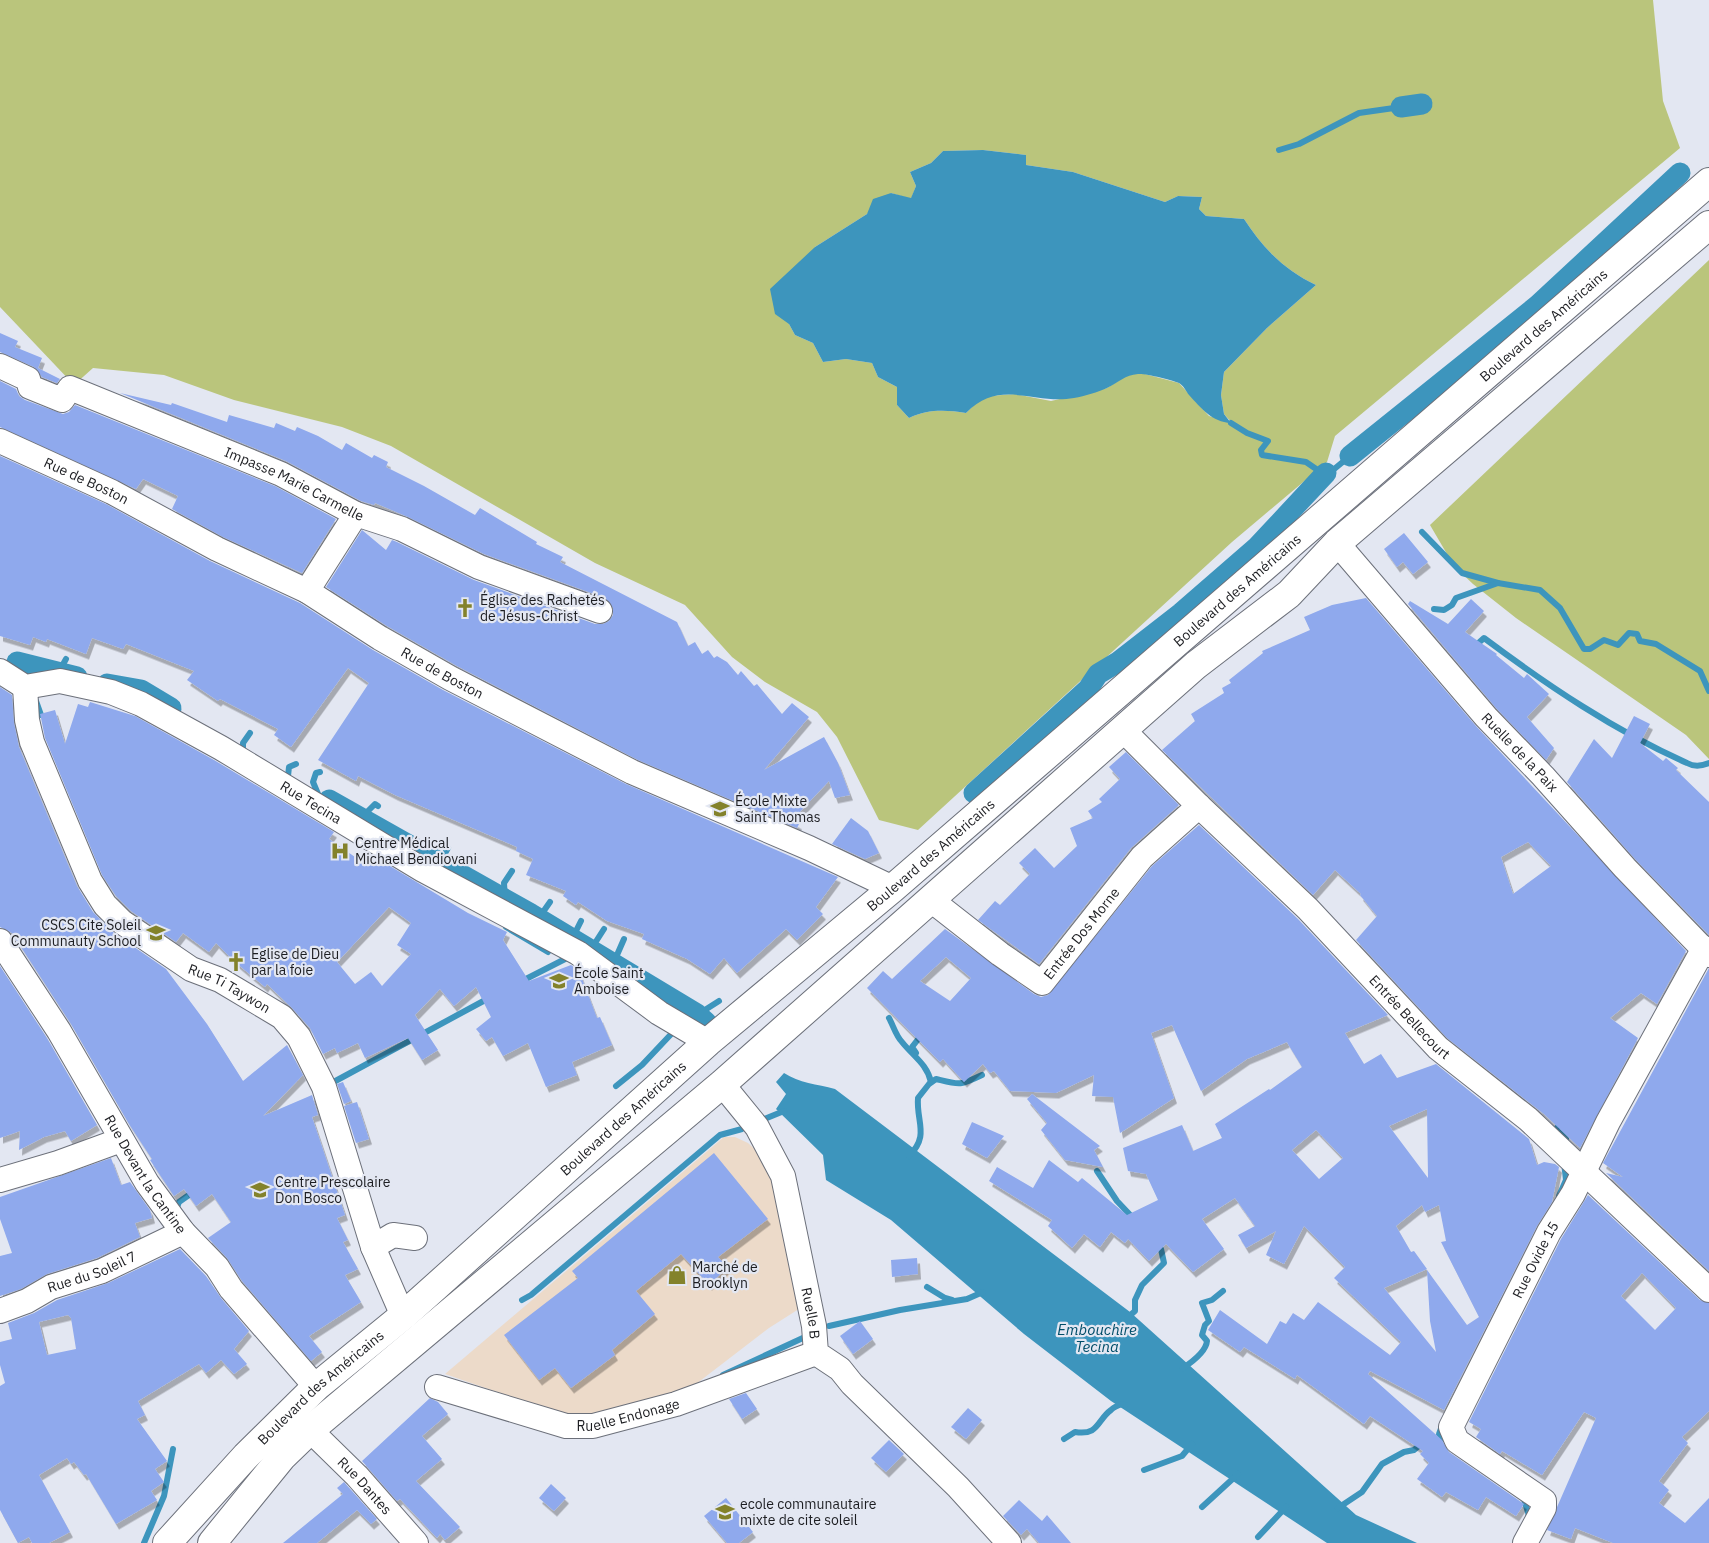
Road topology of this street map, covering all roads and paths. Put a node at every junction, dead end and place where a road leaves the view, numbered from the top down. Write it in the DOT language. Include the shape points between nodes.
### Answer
graph roads {
  1 [pos="1709,182"];
  2 [pos="1709,225"];
  3 [pos="0,366"];
  4 [pos="0,440"];
  5 [pos="356,514"];
  6 [pos="1337,543"];
  7 [pos="307,590"];
  8 [pos="600,612"];
  9 [pos="0,671"];
  10 [pos="25,686"];
  11 [pos="1123,730"];
  12 [pos="1199,806"];
  13 [pos="893,888"];
  14 [pos="931,900"];
  15 [pos="0,941"];
  16 [pos="1706,952"];
  17 [pos="708,1042"];
  18 [pos="722,1084"];
  19 [pos="121,1140"];
  20 [pos="1584,1171"];
  21 [pos="0,1180"];
  22 [pos="184,1232"];
  23 [pos="415,1238"];
  24 [pos="372,1247"];
  25 [pos="1709,1290"];
  26 [pos="0,1311"];
  27 [pos="403,1316"];
  28 [pos="816,1353"];
  29 [pos="316,1387"];
  30 [pos="437,1387"];
  31 [pos="310,1430"];
  32 [pos="167,1543"];
  33 [pos="212,1543"];
  34 [pos="416,1543"];
  35 [pos="1009,1543"];
  36 [pos="1525,1543"];
  1 -- 13 [label="main road, Boulevard des Américains"];
  2 -- 6 [label="main road, Boulevard des Américains"];
  3 -- 5 [label="street, Impasse Marie Carmelle" via="28,378 30,387 62,400 70,388 281,474"];
  4 -- 7 [label="street, Rue de Boston"];
  5 -- 7 [label="street"];
  5 -- 8 [label="street, Impasse Marie Carmelle" via="402,528 487,570"];
  6 -- 11 [label="main road, Boulevard des Américains" via="1289,594 1196,665"];
  6 -- 16 [label="street, Ruelle de la Paix" via="1486,717"];
  7 -- 13 [label="street, Rue de Boston" via="380,638 450,678 632,772 801,844"];
  9 -- 10 [label="street"];
  10 -- 17 [label="street, Rue Tecina" via="60,681 111,692 141,704 221,748 423,870 578,952 659,1013"];
  10 -- 24 [label="street, Rue Ti Taywon" via="32,742 90,881 105,905 122,922 191,969 220,980 282,1017 299,1037 324,1087"];
  11 -- 12 [label="street, Entrée Bellecourt"];
  11 -- 14 [label="main road, Boulevard des Américains"];
  12 -- 14 [label="street, Entrée Dos Morne" via="1142,857 1042,983"];
  12 -- 20 [label="street, Entrée Bellecourt" via="1308,909 1438,1048 1528,1119"];
  13 -- 17 [label="main road, Boulevard des Américains"];
  14 -- 18 [label="main road, Boulevard des Américains"];
  15 -- 19 [label="street, Rue Devant la Cantine" via="59,1031"];
  16 -- 20 [label="street, Rue Ovide 15" via="1608,1122"];
  17 -- 27 [label="main road, Boulevard des Américains"];
  18 -- 28 [label="street, Ruelle B" via="757,1126 783,1176 814,1326"];
  18 -- 31 [label="main road, Boulevard des Américains"];
  19 -- 21 [label="street"];
  19 -- 22 [label="street, Rue Devant la Cantine"];
  20 -- 25 [label="street, Entrée Bellecourt"];
  20 -- 36 [label="street, Rue Ovide 15" via="1549,1232 1451,1427 1457,1441 1544,1501 1544,1508"];
  22 -- 26 [label="street, Rue du Soleil 7" via="102,1271 51,1287"];
  22 -- 29 [label="street, Rue Devant la Cantine"];
  23 -- 24 [label="street" via="393,1235"];
  24 -- 27 [label="street, Rue Ti Taywon"];
  27 -- 29 [label="main road, Boulevard des Américains"];
  28 -- 30 [label="street, Ruelle Endonage" via="676,1404 593,1426 566,1426"];
  28 -- 35 [label="street, Ruelle B" via="840,1369"];
  29 -- 32 [label="main road, Boulevard des Américains" via="246,1456"];
  31 -- 33 [label="main road, Boulevard des Américains" via="282,1457"];
  31 -- 34 [label="street, Rue Dantes" via="357,1476"];
}
